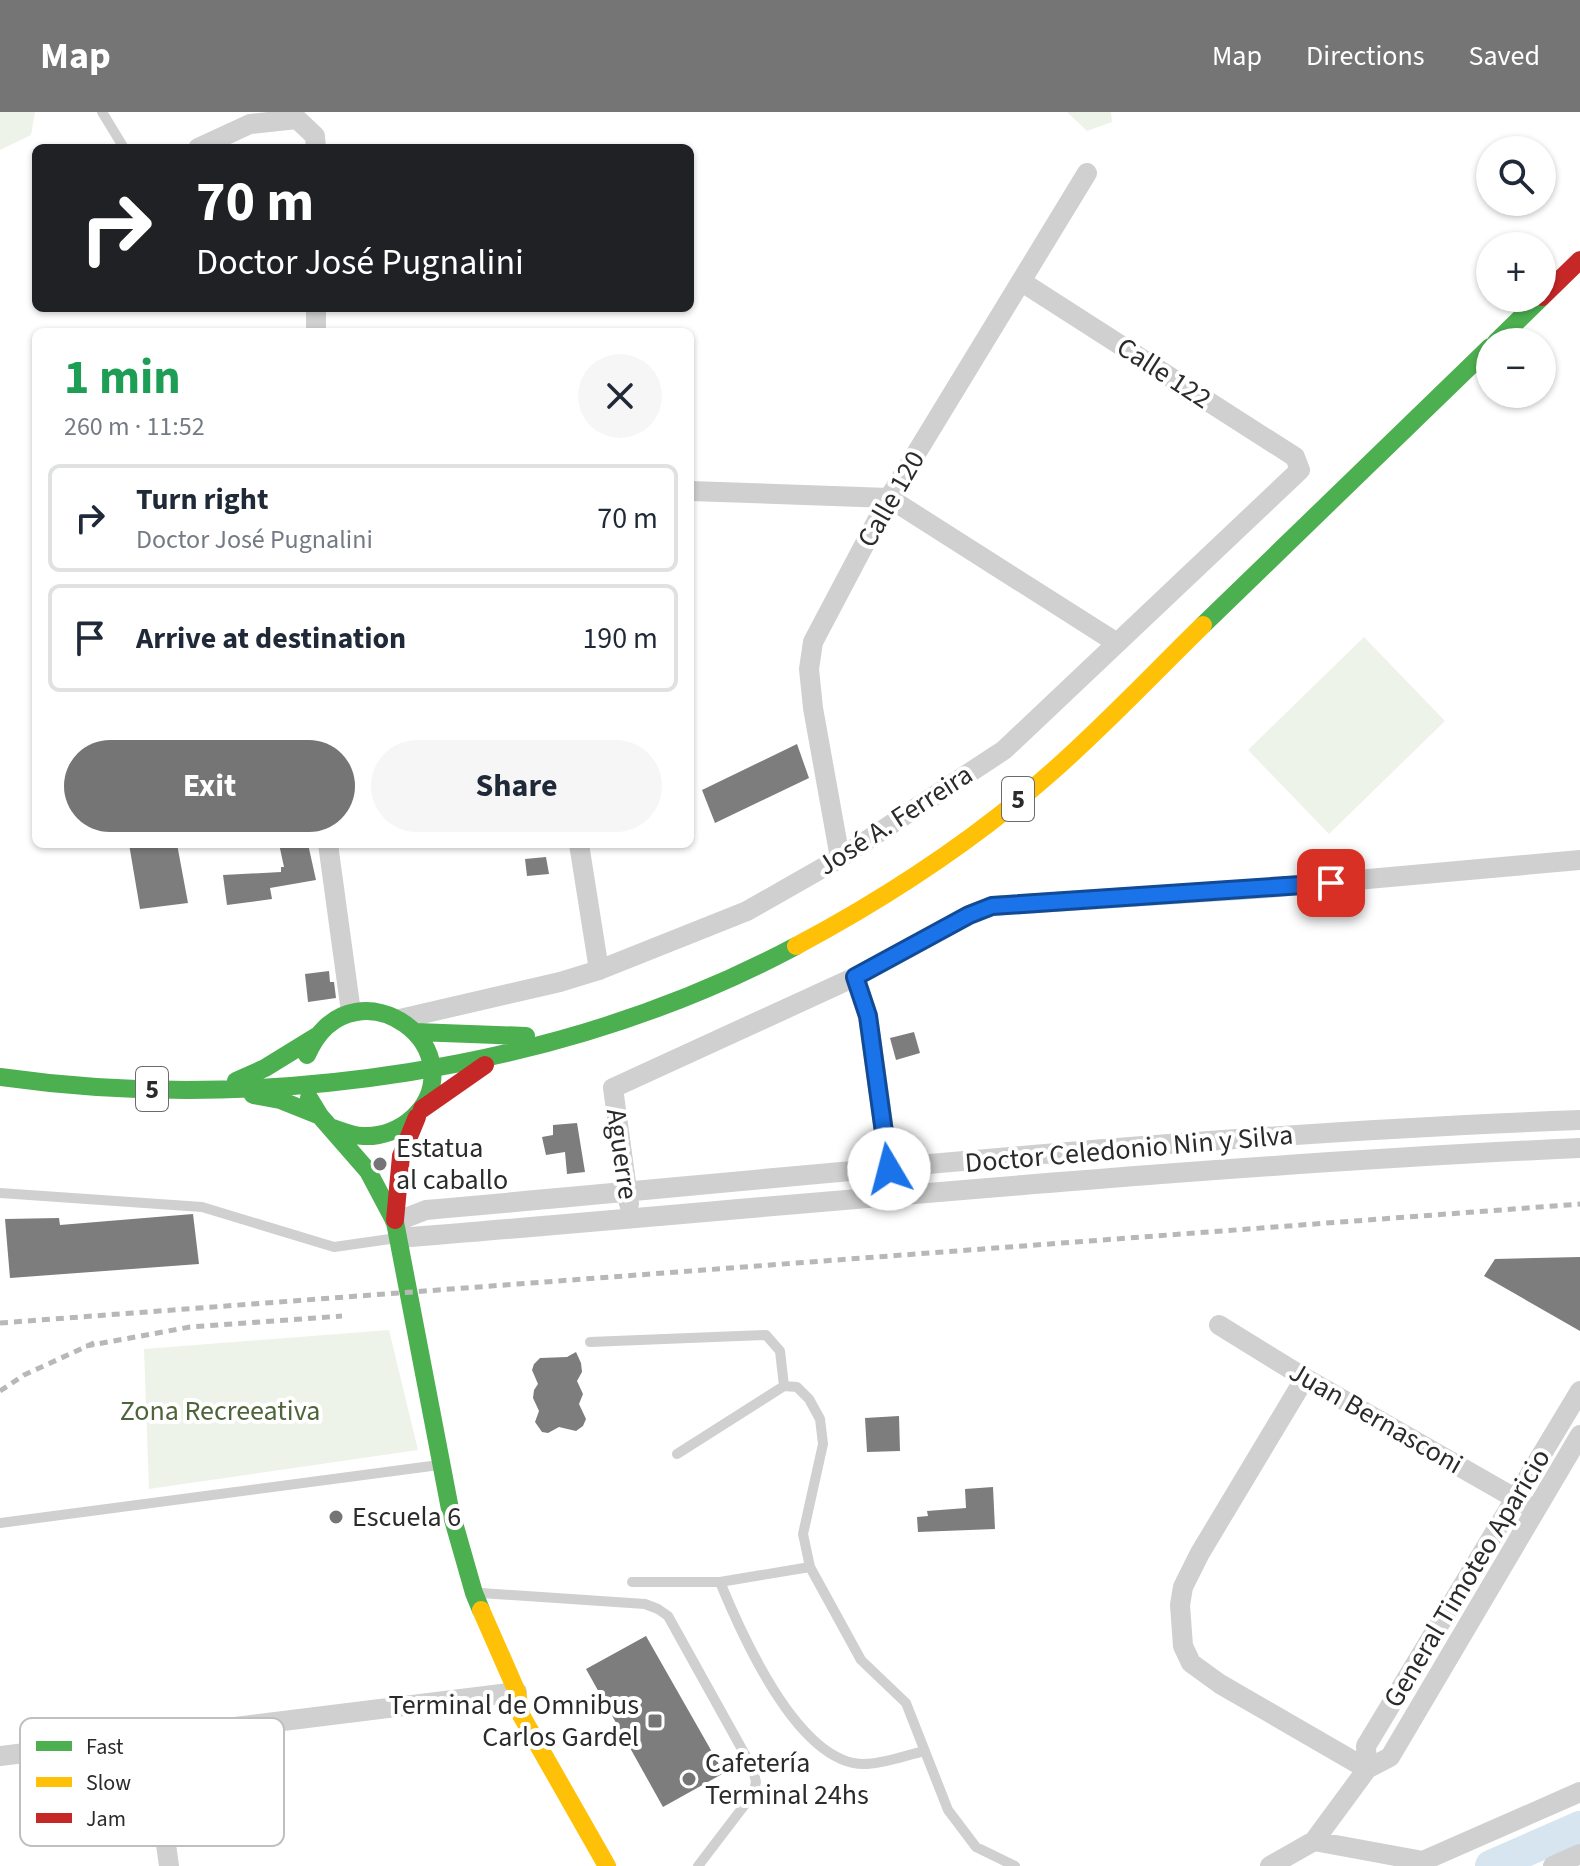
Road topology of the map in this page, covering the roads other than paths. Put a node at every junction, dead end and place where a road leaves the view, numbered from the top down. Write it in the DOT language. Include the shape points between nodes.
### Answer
graph roads {
  1 [pos="102,112"];
  2 [pos="122,144"];
  3 [pos="207,144"];
  4 [pos="316,144"];
  5 [pos="1087,173"];
  6 [pos="1580,260"];
  7 [pos="1022,282"];
  8 [pos="1556,283"];
  9 [pos="1527,312"];
  10 [pos="1510,328"];
  11 [pos="1476,361"];
  12 [pos="1300,470"];
  13 [pos="694,491"];
  14 [pos="889,498"];
  15 [pos="1117,643"];
  16 [pos="329,848"];
  17 [pos="580,848"];
  18 [pos="840,858"];
  19 [pos="1580,860"];
  20 [pos="599,970"];
  21 [pos="855,977"];
  22 [pos="351,1012"];
  23 [pos="408,1026"];
  24 [pos="317,1036"];
  25 [pos="565,1038"];
  26 [pos="499,1055"];
  27 [pos="432,1068"];
  28 [pos="0,1077"];
  29 [pos="305,1083"];
  30 [pos="219,1089"];
  31 [pos="419,1113"];
  32 [pos="1580,1120"];
  33 [pos="326,1122"];
  34 [pos="1414,1126"];
  35 [pos="1580,1148"];
  36 [pos="1129,1149"];
  37 [pos="1415,1155"];
  38 [pos="889,1169"];
  39 [pos="1132,1176"];
  40 [pos="628,1192"];
  41 [pos="0,1193"];
  42 [pos="894,1197"];
  43 [pos="631,1219"];
  44 [pos="397,1230"];
  45 [pos="1219,1325"];
  46 [pos="590,1342"];
  47 [pos="1305,1378"];
  48 [pos="784,1386"];
  49 [pos="1580,1391"];
  50 [pos="1580,1435"];
  51 [pos="677,1454"];
  52 [pos="441,1465"];
  53 [pos="1515,1498"];
  54 [pos="1535,1510"];
  55 [pos="0,1523"];
  56 [pos="810,1567"];
  57 [pos="632,1582"];
  58 [pos="720,1582"];
  59 [pos="474,1593"];
  60 [pos="517,1692"];
  61 [pos="284,1720"];
  62 [pos="925,1751"];
  63 [pos="20,1753"];
  64 [pos="0,1756"];
  65 [pos="1367,1769"];
  66 [pos="1580,1792"];
  67 [pos="1314,1841"];
  68 [pos="166,1846"];
  69 [pos="1580,1854"];
  70 [pos="169,1866"];
  71 [pos="607,1866"];
  72 [pos="628,1866"];
  73 [pos="698,1866"];
  74 [pos="1015,1866"];
  75 [pos="1270,1866"];
  76 [pos="1553,1866"];
  1 -- 2 [label="lane"];
  3 -- 4 [label="street" via="250,124 297,119 315,136"];
  5 -- 7 [label="street, Calle 120"];
  6 -- 8 [label="main road"];
  7 -- 12 [label="street, Calle 122" via="1295,457"];
  7 -- 14 [label="street, Calle 120"];
  9 -- 10 [label="main road"];
  11 -- 25 [label="main road, 5" via="1118,708 1006,809 947,853 827,928 683,998"];
  12 -- 15 [label="street, José A. Ferreira"];
  13 -- 14 [label="street"];
  14 -- 15 [label="street"];
  14 -- 18 [label="street, Calle 120" via="813,642 809,669"];
  15 -- 18 [label="street, José A. Ferreira" via="1004,750"];
  16 -- 22 [label="street"];
  17 -- 20 [label="street"];
  18 -- 20 [label="street, José A. Ferreira" via="747,911"];
  19 -- 21 [label="street" via="992,906"];
  20 -- 23 [label="street, José A. Ferreira"];
  21 -- 38 [label="street" via="868,1016"];
  21 -- 40 [label="street, Aguerre" via="613,1088"];
  22 -- 23 [label="main road" via="376,1011"];
  22 -- 24 [label="main road"];
  23 -- 25 [label="main road"];
  23 -- 27 [label="main road" via="427,1049"];
  24 -- 29 [label="main road" via="309,1051"];
  24 -- 30 [label="main road"];
  25 -- 26 [label="main road, 5"];
  26 -- 27 [label="main road, 5"];
  26 -- 31 [label="main road"];
  27 -- 29 [label="main road, 5"];
  27 -- 31 [label="main road"];
  28 -- 30 [label="main road, 5" via="119,1088"];
  29 -- 30 [label="main road, 5"];
  29 -- 33 [label="main road" via="310,1101"];
  30 -- 33 [label="main road" via="280,1100"];
  31 -- 33 [label="main road" via="405,1127 377,1138 347,1135"];
  31 -- 44 [label="main road" via="401,1156"];
  32 -- 34 [label="street, Doctor Celedonio Nin y Silva"];
  33 -- 44 [label="main road" via="368,1171"];
  34 -- 36 [label="street, Doctor Celedonio Nin y Silva"];
  34 -- 37 [label="street"];
  35 -- 37 [label="street, Doctor Celedonio Nin y Silva"];
  36 -- 38 [label="street, Doctor Celedonio Nin y Silva"];
  36 -- 39 [label="street"];
  37 -- 39 [label="street, Doctor Celedonio Nin y Silva"];
  38 -- 40 [label="street, Doctor Celedonio Nin y Silva"];
  38 -- 42 [label="street"];
  39 -- 42 [label="street, Doctor Celedonio Nin y Silva"];
  40 -- 43 [label="street, Aguerre"];
  40 -- 44 [label="street, Doctor Celedonio Nin y Silva" via="426,1210"];
  41 -- 44 [label="lane" via="202,1207 334,1247"];
  42 -- 43 [label="street, Doctor Celedonio Nin y Silva"];
  43 -- 44 [label="street, Doctor Celedonio Nin y Silva"];
  44 -- 52 [label="main road"];
  45 -- 47 [label="street, Juan Bernasconi"];
  46 -- 48 [label="lane" via="766,1335 780,1351"];
  47 -- 53 [label="street, Juan Bernasconi"];
  47 -- 65 [label="street" via="1183,1587 1183,1646 1191,1663 1220,1684"];
  48 -- 51 [label="lane"];
  48 -- 56 [label="lane" via="797,1387 820,1419 823,1444 803,1534"];
  49 -- 53 [label="street, General Timoteo Aparicio"];
  50 -- 54 [label="street, General Timoteo Aparicio"];
  52 -- 55 [label="lane"];
  52 -- 59 [label="main road"];
  53 -- 54 [label="street, Juan Bernasconi"];
  53 -- 65 [label="street, General Timoteo Aparicio" via="1366,1746"];
  54 -- 65 [label="street, General Timoteo Aparicio" via="1390,1757"];
  56 -- 58 [label="lane"];
  56 -- 62 [label="lane" via="861,1660 906,1703"];
  57 -- 58 [label="lane"];
  58 -- 62 [label="lane" via="759,1666 816,1743 863,1764"];
  59 -- 60 [label="main road"];
  59 -- 73 [label="lane" via="645,1604 668,1616 756,1782 753,1794"];
  60 -- 61 [label="street"];
  60 -- 71 [label="main road" via="521,1715"];
  60 -- 72 [label="main road" via="536,1706"];
  62 -- 74 [label="lane" via="948,1810 976,1847"];
  63 -- 64 [label="street"];
  65 -- 67 [label="street, General Timoteo Aparicio"];
  66 -- 67 [label="street" via="1423,1861"];
  67 -- 75 [label="street, General Timoteo Aparicio"];
  68 -- 70 [label="street"];
  69 -- 76 [label="street"];
}
